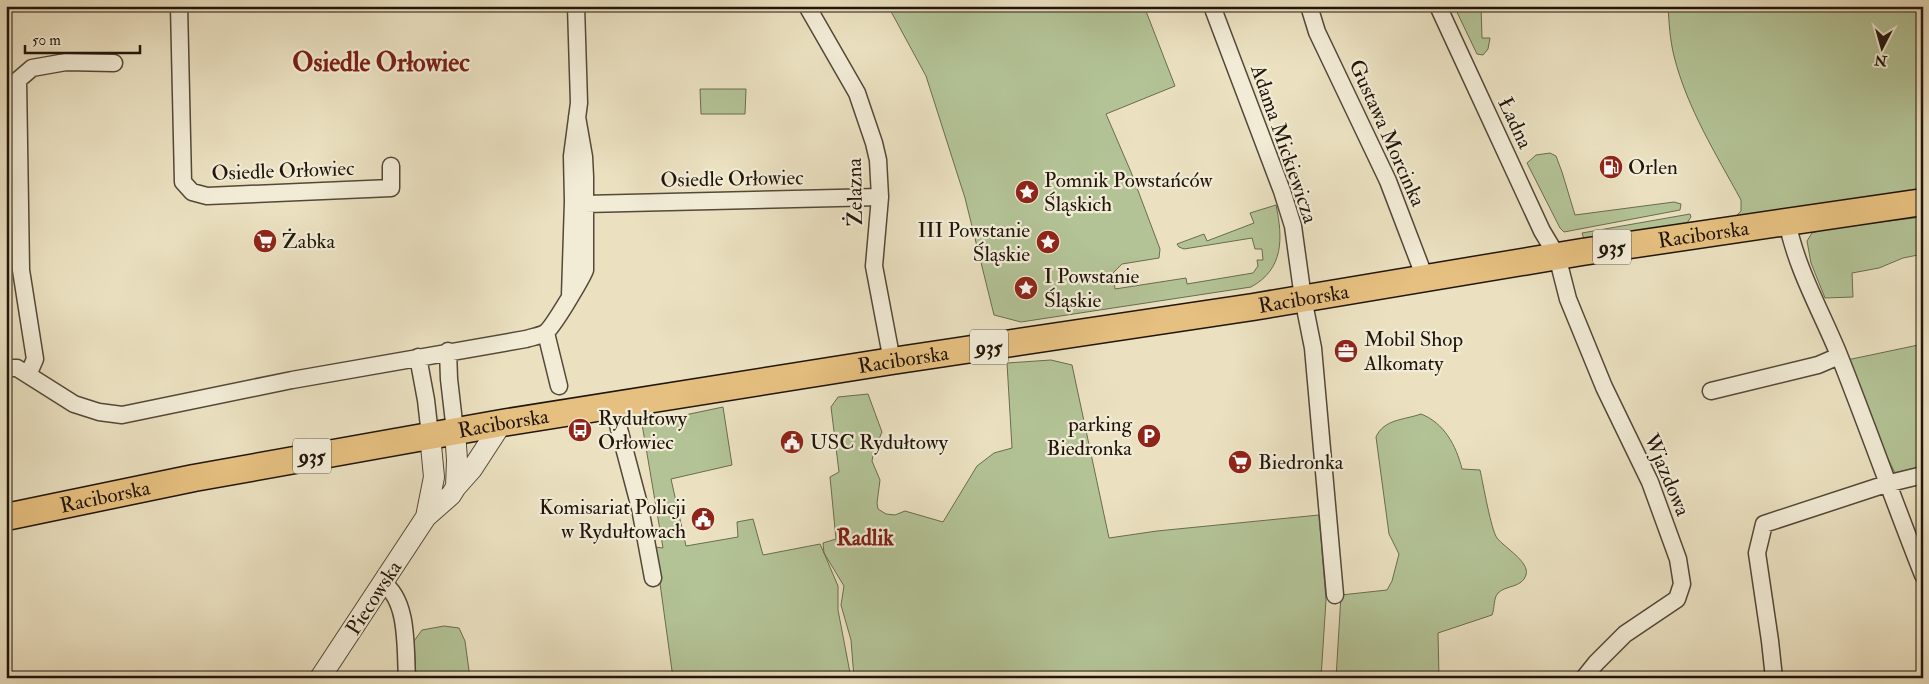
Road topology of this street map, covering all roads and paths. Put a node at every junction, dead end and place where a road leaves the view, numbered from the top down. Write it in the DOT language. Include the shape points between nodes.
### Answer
graph roads {
  1 [pos="179,6"];
  2 [pos="576,6"];
  3 [pos="807,6"];
  4 [pos="1212,6"];
  5 [pos="1310,6"];
  6 [pos="1438,6"];
  7 [pos="114,63"];
  8 [pos="13,150"];
  9 [pos="390,166"];
  10 [pos="880,197"];
  11 [pos="579,202"];
  12 [pos="1923,202"];
  13 [pos="1787,221"];
  14 [pos="1557,256"];
  15 [pos="1425,278"];
  16 [pos="1303,298"];
  17 [pos="546,333"];
  18 [pos="448,351"];
  19 [pos="1839,356"];
  20 [pos="418,357"];
  21 [pos="892,361"];
  22 [pos="6,368"];
  23 [pos="28,375"];
  24 [pos="558,386"];
  25 [pos="1712,390"];
  26 [pos="615,405"];
  27 [pos="502,423"];
  28 [pos="443,433"];
  29 [pos="1923,476"];
  30 [pos="1886,484"];
  31 [pos="456,487"];
  32 [pos="6,517"];
  33 [pos="426,517"];
  34 [pos="1923,575"];
  35 [pos="653,578"];
  36 [pos="383,583"];
  37 [pos="1335,595"];
  38 [pos="320,678"];
  39 [pos="407,678"];
  40 [pos="1584,678"];
  41 [pos="1774,678"];
  1 -- 9 [label="street, Osiedle Orłowiec" via="183,182 192,192 206,196 391,188"];
  2 -- 11 [label="street" via="578,117 584,157"];
  3 -- 10 [label="street, Żelazna" via="857,93 878,160"];
  4 -- 16 [label="street, Adama Mickiewicza" via="1293,226"];
  5 -- 15 [label="street, Gustawa Morcinka" via="1317,32 1388,180"];
  6 -- 14 [label="street, Ładna" via="1542,231"];
  7 -- 8 [label="street" via="66,62 32,68 18,80"];
  8 -- 23 [label="street" via="21,270 35,359"];
  10 -- 11 [label="street, Osiedle Orłowiec"];
  10 -- 21 [label="street, Żelazna" via="874,266"];
  11 -- 17 [label="street" via="582,279"];
  12 -- 13 [label="main road, Raciborska / 935"];
  13 -- 14 [label="main road, Raciborska / 935"];
  13 -- 19 [label="street" via="1796,255"];
  14 -- 15 [label="main road, Raciborska / 935"];
  14 -- 40 [label="street, Wjazdowa" via="1568,299 1604,387 1650,482 1678,559 1682,584 1676,599 1625,634"];
  15 -- 16 [label="main road, Raciborska / 935"];
  16 -- 21 [label="main road, Raciborska / 935"];
  16 -- 37 [label="street, Adama Mickiewicza" via="1313,348"];
  17 -- 18 [label="street"];
  17 -- 24 [label="street"];
  18 -- 20 [label="street"];
  18 -- 28 [label="street"];
  19 -- 25 [label="street" via="1818,365"];
  19 -- 30 [label="street"];
  20 -- 23 [label="street" via="220,393 122,415 74,404"];
  20 -- 28 [label="street" via="426,400"];
  21 -- 26 [label="main road, Raciborska / 935"];
  22 -- 23 [label="street" via="17,368"];
  26 -- 27 [label="main road, Raciborska / 935"];
  26 -- 35 [label="street"];
  27 -- 28 [label="main road, Raciborska / 935"];
  27 -- 31 [label="street, Piecowska"];
  28 -- 31 [label="street" via="457,460"];
  28 -- 32 [label="main road, Raciborska / 935" via="203,476"];
  28 -- 33 [label="street, Piecowska"];
  29 -- 30 [label="street"];
  30 -- 34 [label="street"];
  30 -- 41 [label="street" via="1764,524 1757,553"];
  31 -- 33 [label="street, Piecowska"];
  33 -- 36 [label="street, Piecowska"];
  36 -- 38 [label="street, Piecowska"];
  36 -- 39 [label="street" via="394,593 401,610"];
}
